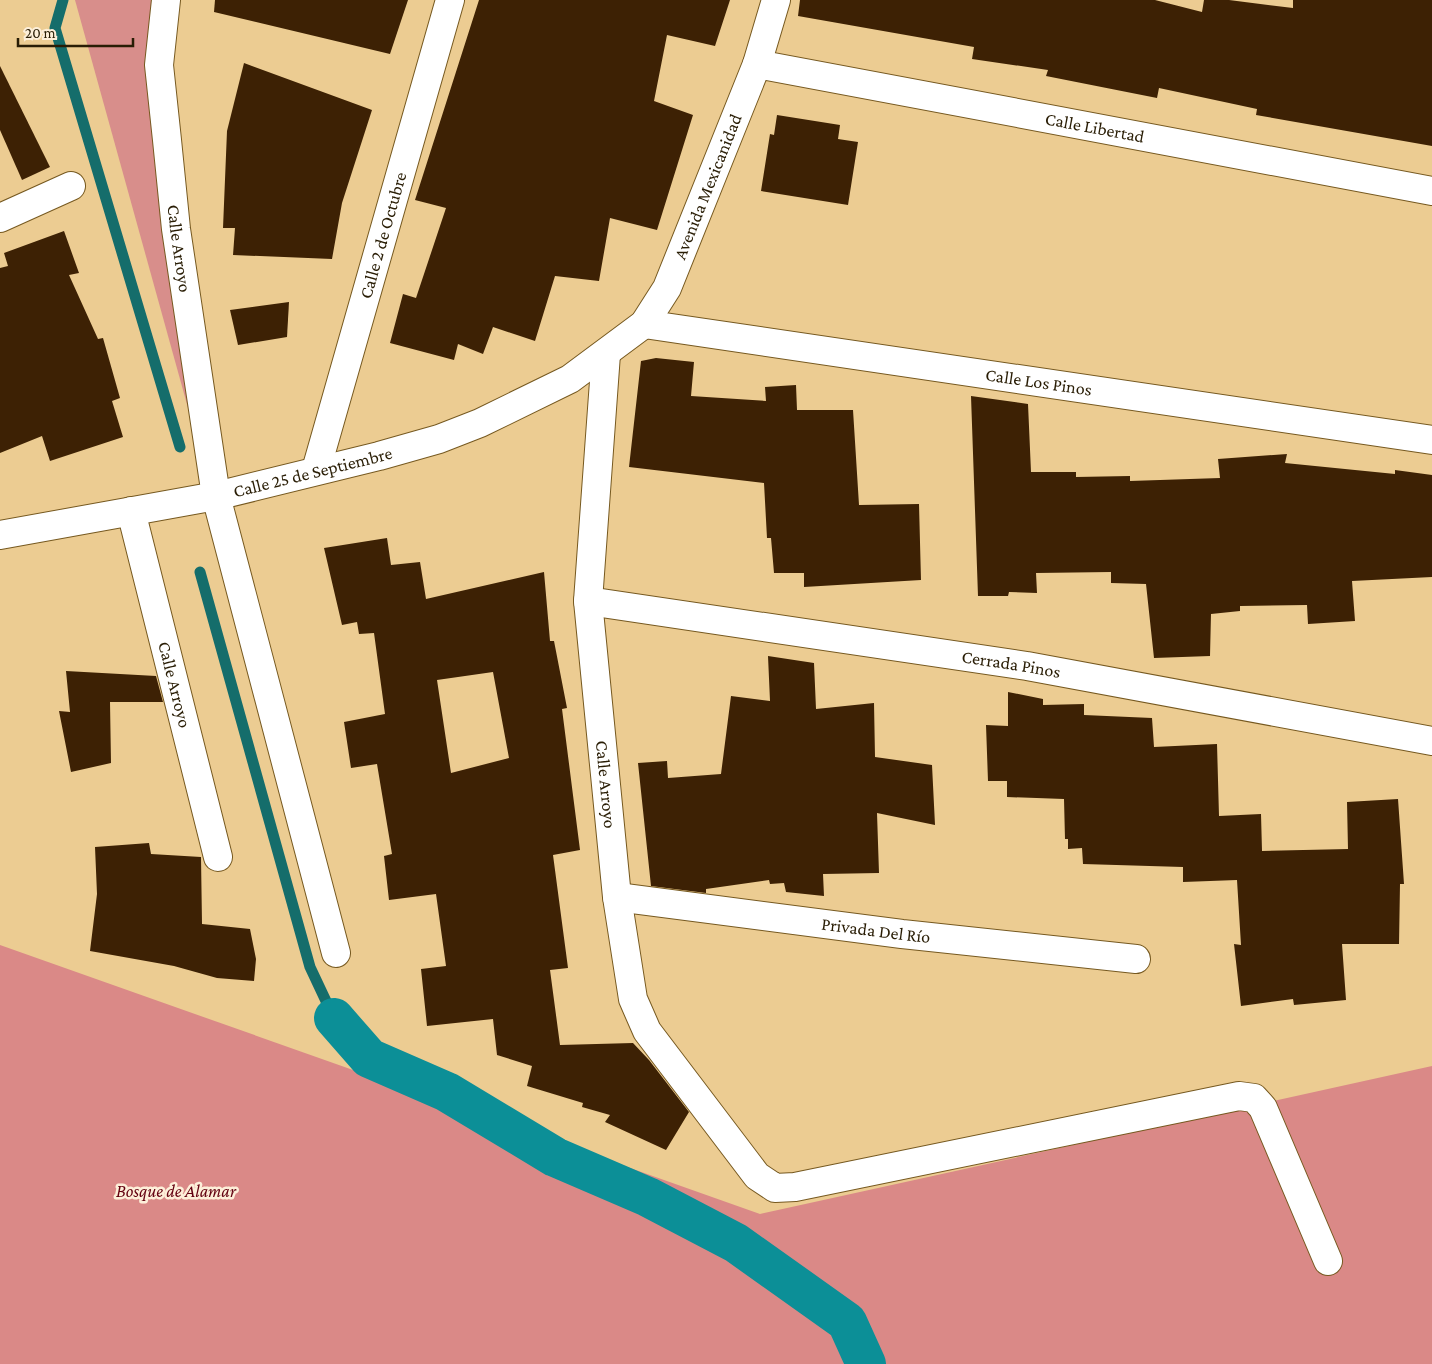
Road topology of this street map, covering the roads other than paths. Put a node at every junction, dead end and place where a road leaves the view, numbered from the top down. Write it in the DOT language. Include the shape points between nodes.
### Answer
graph roads {
  1 [pos="166,0"];
  2 [pos="450,0"];
  3 [pos="776,0"];
  4 [pos="756,64"];
  5 [pos="71,186"];
  6 [pos="1432,191"];
  7 [pos="0,218"];
  8 [pos="644,324"];
  9 [pos="606,354"];
  10 [pos="1432,440"];
  11 [pos="316,470"];
  12 [pos="216,496"];
  13 [pos="131,512"];
  14 [pos="0,535"];
  15 [pos="588,601"];
  16 [pos="1432,741"];
  17 [pos="218,857"];
  18 [pos="617,897"];
  19 [pos="336,953"];
  20 [pos="1136,959"];
  21 [pos="1328,1261"];
  1 -- 12 [label="street, Calle Arroyo" via="159,65 176,229"];
  2 -- 11 [label="street, Calle 2 de Octubre"];
  3 -- 4 [label="street, Avenida Mexicanidad"];
  4 -- 6 [label="street, Calle Libertad"];
  4 -- 8 [label="street, Avenida Mexicanidad" via="667,288"];
  5 -- 7 [label="street"];
  8 -- 9 [label="street, Avenida Mexicanidad"];
  8 -- 10 [label="street, Calle Los Pinos"];
  9 -- 11 [label="street, Calle 25 de Septiembre" via="570,379 480,423 387,454"];
  9 -- 15 [label="street, Calle Arroyo"];
  11 -- 12 [label="street, Calle 25 de Septiembre"];
  12 -- 13 [label="street, Calle 25 de Septiembre"];
  12 -- 19 [label="street, Calle Arroyo"];
  13 -- 14 [label="street, Calle 25 de Septiembre"];
  13 -- 17 [label="street, Calle Arroyo"];
  15 -- 16 [label="street, Cerrada Pinos" via="1028,666"];
  15 -- 18 [label="street, Calle Arroyo"];
  18 -- 20 [label="street, Privada Del Río" via="902,934"];
  18 -- 21 [label="street, Calle Arroyo" via="633,998 647,1031 757,1176 775,1188 795,1187 1239,1096 1254,1098 1264,1108"];
}
